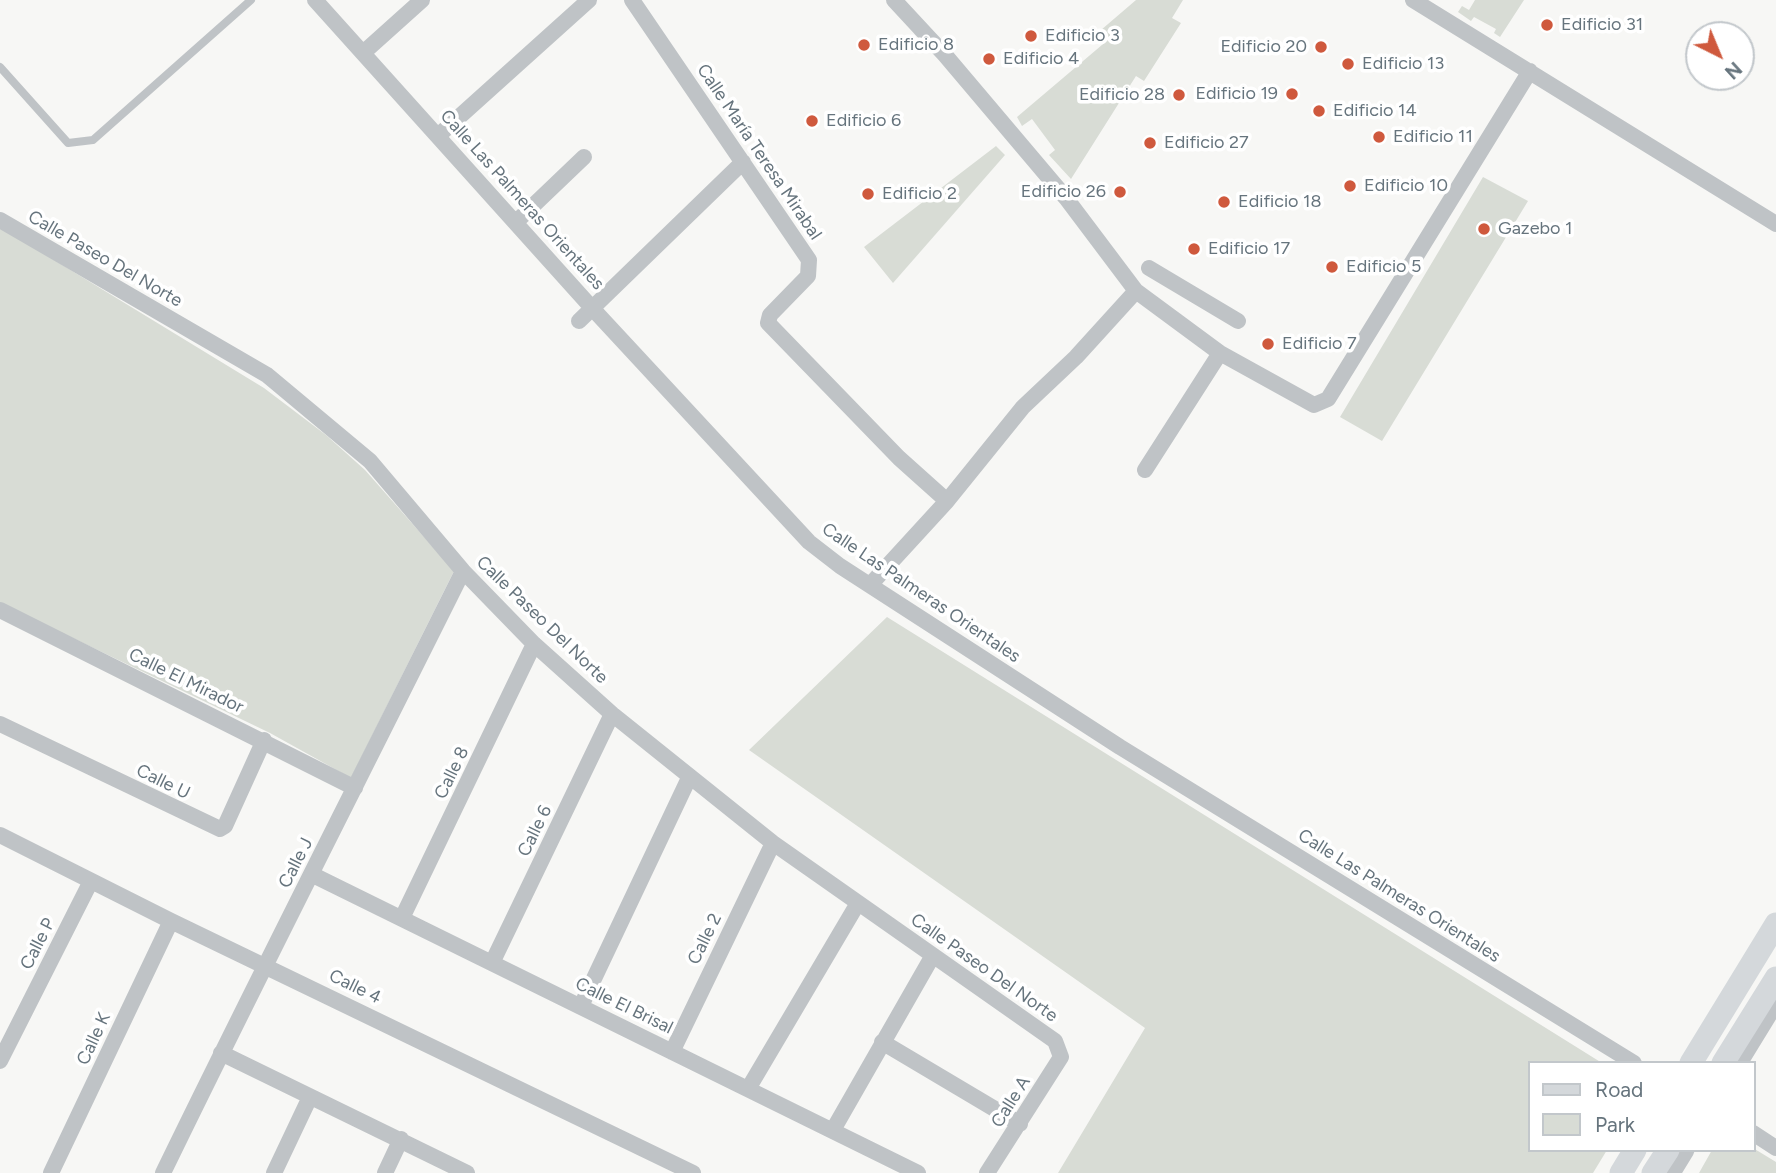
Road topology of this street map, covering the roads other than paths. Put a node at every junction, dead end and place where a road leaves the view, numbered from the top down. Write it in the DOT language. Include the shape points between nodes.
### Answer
graph roads {
  1 [pos="251,0"];
  2 [pos="315,0"];
  3 [pos="422,0"];
  4 [pos="589,0"];
  5 [pos="632,0"];
  6 [pos="894,0"];
  7 [pos="1413,0"];
  8 [pos="363,53"];
  9 [pos="0,67"];
  10 [pos="1530,71"];
  11 [pos="439,135"];
  12 [pos="584,157"];
  13 [pos="743,162"];
  14 [pos="0,220"];
  15 [pos="516,222"];
  16 [pos="1776,224"];
  17 [pos="1149,268"];
  18 [pos="1136,290"];
  19 [pos="592,308"];
  20 [pos="579,321"];
  21 [pos="1238,321"];
  22 [pos="1220,353"];
  23 [pos="1145,470"];
  24 [pos="947,501"];
  25 [pos="463,571"];
  26 [pos="870,585"];
  27 [pos="0,610"];
  28 [pos="534,644"];
  29 [pos="612,714"];
  30 [pos="0,724"];
  31 [pos="264,740"];
  32 [pos="689,778"];
  33 [pos="355,788"];
  34 [pos="0,835"];
  35 [pos="773,843"];
  36 [pos="313,875"];
  37 [pos="91,881"];
  38 [pos="858,904"];
  39 [pos="402,918"];
  40 [pos="171,921"];
  41 [pos="1776,924"];
  42 [pos="932,957"];
  43 [pos="492,963"];
  44 [pos="263,965"];
  45 [pos="1776,978"];
  46 [pos="1776,1001"];
  47 [pos="581,1006"];
  48 [pos="882,1042"];
  49 [pos="1061,1049"];
  50 [pos="672,1052"];
  51 [pos="221,1053"];
  52 [pos="0,1061"];
  53 [pos="1631,1061"];
  54 [pos="1692,1061"];
  55 [pos="1724,1061"];
  56 [pos="1739,1061"];
  57 [pos="748,1089"];
  58 [pos="310,1097"];
  59 [pos="1020,1124"];
  60 [pos="833,1130"];
  61 [pos="1755,1134"];
  62 [pos="401,1139"];
  63 [pos="1776,1148"];
  64 [pos="1634,1152"];
  65 [pos="1667,1152"];
  66 [pos="1684,1152"];
  67 [pos="51,1173"];
  68 [pos="163,1173"];
  69 [pos="274,1173"];
  70 [pos="385,1173"];
  71 [pos="467,1173"];
  72 [pos="693,1173"];
  73 [pos="918,1173"];
  74 [pos="987,1173"];
  75 [pos="1621,1173"];
  76 [pos="1653,1173"];
  77 [pos="1671,1173"];
  1 -- 9 [label="lane" via="93,140 68,142"];
  2 -- 8 [label="street, Calle Las Palmeras Orientales"];
  3 -- 8 [label="street"];
  4 -- 11 [label="street"];
  5 -- 13 [label="street, Calle María Teresa Mirabal"];
  6 -- 18 [label="street" via="1066,198"];
  7 -- 10 [label="street"];
  8 -- 11 [label="street, Calle Las Palmeras Orientales"];
  10 -- 16 [label="street"];
  10 -- 22 [label="street" via="1328,399 1314,405 1304,401"];
  11 -- 15 [label="street, Calle Las Palmeras Orientales"];
  12 -- 15 [label="street"];
  13 -- 19 [label="street"];
  13 -- 24 [label="street, Calle María Teresa Mirabal" via="809,260 808,276 770,315 768,323"];
  14 -- 25 [label="street, Calle Paseo Del Norte" via="267,375 370,461"];
  15 -- 19 [label="street, Calle Las Palmeras Orientales"];
  17 -- 21 [label="street"];
  18 -- 22 [label="street"];
  18 -- 24 [label="street" via="1082,351 1023,407"];
  19 -- 20 [label="street"];
  19 -- 26 [label="street, Calle Las Palmeras Orientales" via="809,542"];
  22 -- 23 [label="street"];
  24 -- 26 [label="street"];
  25 -- 28 [label="street, Calle Paseo Del Norte"];
  25 -- 33 [label="street, Calle J"];
  26 -- 53 [label="street, Calle Las Palmeras Orientales" via="1120,747"];
  27 -- 31 [label="street, Calle El Mirador"];
  28 -- 29 [label="street, Calle Paseo Del Norte"];
  28 -- 39 [label="street, Calle 8"];
  29 -- 32 [label="street, Calle Paseo Del Norte"];
  29 -- 43 [label="street, Calle 6"];
  30 -- 31 [label="street, Calle U" via="220,830"];
  31 -- 33 [label="street, Calle El Mirador"];
  32 -- 35 [label="street, Calle Paseo Del Norte"];
  32 -- 47 [label="street"];
  33 -- 36 [label="street, Calle J"];
  34 -- 37 [label="street, Calle 4"];
  35 -- 38 [label="street, Calle Paseo Del Norte"];
  35 -- 50 [label="street, Calle 2"];
  36 -- 39 [label="street, Calle El Brisal"];
  36 -- 44 [label="street, Calle J"];
  37 -- 40 [label="street, Calle 4"];
  37 -- 52 [label="street, Calle P"];
  38 -- 42 [label="street, Calle Paseo Del Norte"];
  38 -- 57 [label="street"];
  39 -- 43 [label="street, Calle El Brisal"];
  40 -- 44 [label="street, Calle 4"];
  40 -- 67 [label="street, Calle K"];
  41 -- 54 [label="main road"];
  42 -- 48 [label="street"];
  42 -- 49 [label="street, Calle Paseo Del Norte"];
  43 -- 47 [label="street, Calle El Brisal"];
  44 -- 51 [label="street, Calle J"];
  44 -- 72 [label="street, Calle 4"];
  45 -- 55 [label="main road"];
  46 -- 56 [label="street"];
  47 -- 50 [label="street, Calle El Brisal"];
  48 -- 59 [label="street"];
  48 -- 60 [label="street"];
  49 -- 59 [label="street, Calle A" via="1061,1057"];
  50 -- 57 [label="street, Calle El Brisal"];
  51 -- 58 [label="street"];
  51 -- 68 [label="street, Calle J"];
  57 -- 60 [label="street, Calle El Brisal"];
  58 -- 62 [label="street"];
  58 -- 69 [label="street"];
  59 -- 74 [label="street, Calle A"];
  60 -- 73 [label="street, Calle El Brisal"];
  61 -- 63 [label="street"];
  62 -- 70 [label="street"];
  62 -- 71 [label="street"];
  64 -- 75 [label="main road"];
  65 -- 76 [label="main road"];
  66 -- 77 [label="street"];
}
